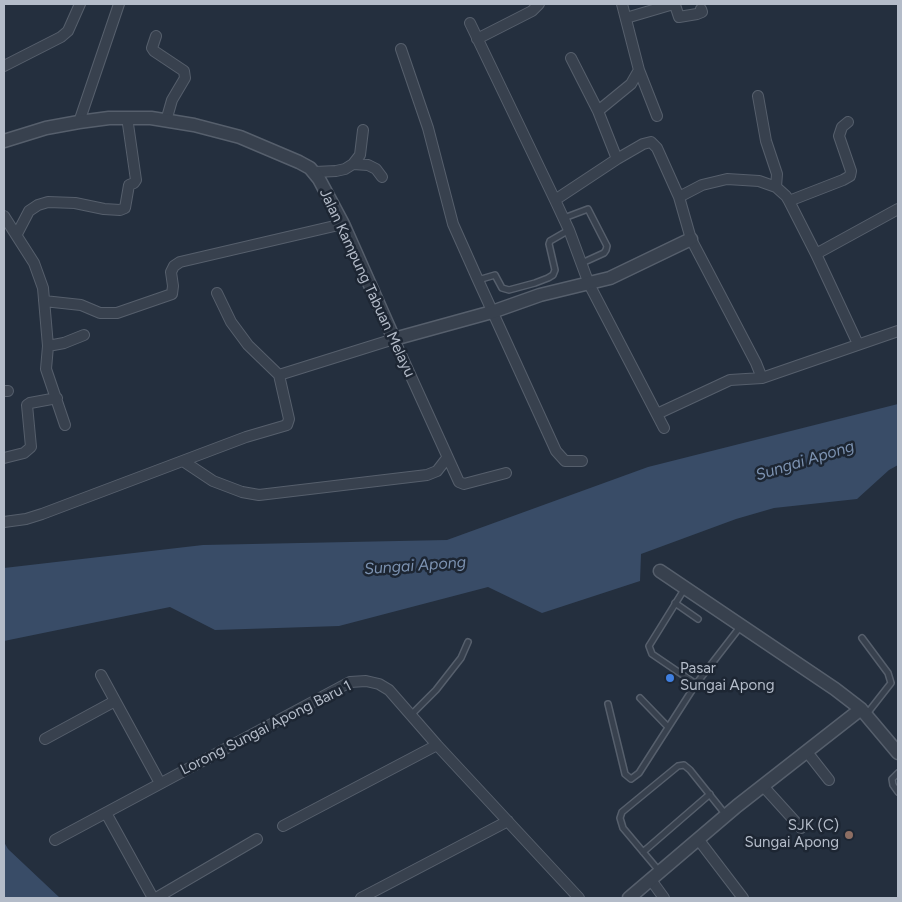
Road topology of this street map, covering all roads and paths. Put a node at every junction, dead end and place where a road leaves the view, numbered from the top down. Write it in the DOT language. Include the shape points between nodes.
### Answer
graph roads {
  1 [pos="80,4"];
  2 [pos="119,4"];
  3 [pos="539,4"];
  4 [pos="622,4"];
  5 [pos="702,9"];
  6 [pos="626,18"];
  7 [pos="470,23"];
  8 [pos="156,36"];
  9 [pos="477,39"];
  10 [pos="401,49"];
  11 [pos="571,58"];
  12 [pos="4,66"];
  13 [pos="639,70"];
  14 [pos="758,96"];
  15 [pos="598,111"];
  16 [pos="656,116"];
  17 [pos="126,117"];
  18 [pos="166,120"];
  19 [pos="79,122"];
  20 [pos="848,122"];
  21 [pos="363,130"];
  22 [pos="4,141"];
  23 [pos="617,159"];
  24 [pos="353,164"];
  25 [pos="315,172"];
  26 [pos="382,178"];
  27 [pos="776,187"];
  28 [pos="680,197"];
  29 [pos="556,200"];
  30 [pos="789,201"];
  31 [pos="898,209"];
  32 [pos="4,216"];
  33 [pos="563,218"];
  34 [pos="343,224"];
  35 [pos="569,230"];
  36 [pos="16,234"];
  37 [pos="692,239"];
  38 [pos="816,254"];
  39 [pos="582,263"];
  40 [pos="478,280"];
  41 [pos="589,284"];
  42 [pos="538,289"];
  43 [pos="217,293"];
  44 [pos="44,301"];
  45 [pos="492,312"];
  46 [pos="898,331"];
  47 [pos="84,335"];
  48 [pos="394,339"];
  49 [pos="858,344"];
  50 [pos="48,346"];
  51 [pos="279,375"];
  52 [pos="762,378"];
  53 [pos="57,398"];
  54 [pos="656,414"];
  55 [pos="65,425"];
  56 [pos="664,428"];
  57 [pos="4,458"];
  58 [pos="447,458"];
  59 [pos="183,461"];
  60 [pos="582,461"];
  61 [pos="506,473"];
  62 [pos="4,522"];
  63 [pos="660,571"];
  64 [pos="685,588"];
  65 [pos="675,603"];
  66 [pos="698,619"];
  67 [pos="741,626"];
  68 [pos="862,638"];
  69 [pos="468,642"];
  70 [pos="101,675"];
  71 [pos="696,684"];
  72 [pos="640,698"];
  73 [pos="115,701"];
  74 [pos="608,704"];
  75 [pos="863,712"];
  76 [pos="411,715"];
  77 [pos="668,726"];
  78 [pos="44,739"];
  79 [pos="437,745"];
  80 [pos="807,752"];
  81 [pos="898,753"];
  82 [pos="898,773"];
  83 [pos="829,780"];
  84 [pos="160,783"];
  85 [pos="764,786"];
  86 [pos="898,792"];
  87 [pos="710,794"];
  88 [pos="106,813"];
  89 [pos="726,816"];
  90 [pos="508,821"];
  91 [pos="283,826"];
  92 [pos="801,828"];
  93 [pos="257,839"];
  94 [pos="698,839"];
  95 [pos="55,840"];
  96 [pos="643,852"];
  97 [pos="655,876"];
  98 [pos="154,898"];
  99 [pos="361,898"];
  100 [pos="579,898"];
  101 [pos="629,898"];
  102 [pos="664,898"];
  103 [pos="743,898"];
  1 -- 12 [label="street" via="62,37"];
  2 -- 19 [label="street"];
  3 -- 9 [label="street" via="532,11"];
  4 -- 6 [label="street"];
  5 -- 6 [label="street" via="697,14 678,17 675,5 670,5"];
  6 -- 13 [label="street"];
  7 -- 9 [label="street"];
  8 -- 18 [label="street" via="154,51 184,71 185,78 172,100"];
  9 -- 29 [label="street"];
  10 -- 40 [label="street" via="428,128 453,224"];
  11 -- 15 [label="street"];
  13 -- 15 [label="street" via="631,84"];
  13 -- 16 [label="street"];
  14 -- 27 [label="street" via="766,141 777,174"];
  15 -- 23 [label="street"];
  17 -- 18 [label="street, Jalan Kampung Tabuan Melayu"];
  17 -- 19 [label="street, Jalan Kampung Tabuan Melayu"];
  17 -- 36 [label="street" via="136,180 130,185 125,208 104,209 48,202 29,211"];
  18 -- 25 [label="street, Jalan Kampung Tabuan Melayu" via="240,137"];
  19 -- 22 [label="street, Jalan Kampung Tabuan Melayu"];
  20 -- 30 [label="street" via="839,136 850,176"];
  21 -- 24 [label="street" via="360,155"];
  23 -- 28 [label="street" via="651,142"];
  23 -- 29 [label="street"];
  24 -- 25 [label="street" via="346,169"];
  24 -- 26 [label="street" via="376,168"];
  25 -- 34 [label="street, Jalan Kampung Tabuan Melayu"];
  27 -- 28 [label="street" via="760,181 727,179 702,185"];
  27 -- 30 [label="street"];
  28 -- 37 [label="street"];
  29 -- 33 [label="street"];
  30 -- 38 [label="street"];
  31 -- 38 [label="street"];
  32 -- 36 [label="street"];
  33 -- 35 [label="street"];
  33 -- 39 [label="lane" via="588,209 607,246 604,253"];
  34 -- 44 [label="street" via="180,262 171,272 172,294 117,314 100,314 80,305"];
  34 -- 48 [label="street, Jalan Kampung Tabuan Melayu"];
  35 -- 39 [label="street"];
  35 -- 42 [label="lane" via="550,241 555,270"];
  36 -- 44 [label="street" via="34,263"];
  37 -- 41 [label="street" via="610,278"];
  37 -- 52 [label="street"];
  38 -- 49 [label="street"];
  39 -- 41 [label="street"];
  40 -- 42 [label="lane" via="495,275 502,288"];
  40 -- 45 [label="street"];
  41 -- 42 [label="street"];
  41 -- 54 [label="street"];
  42 -- 45 [label="street"];
  43 -- 51 [label="street" via="243,338"];
  44 -- 50 [label="street"];
  45 -- 48 [label="street"];
  45 -- 60 [label="street" via="556,451 565,461"];
  46 -- 49 [label="street"];
  47 -- 50 [label="street"];
  48 -- 51 [label="street"];
  48 -- 58 [label="street, Jalan Kampung Tabuan Melayu"];
  49 -- 52 [label="street"];
  50 -- 53 [label="street" via="46,369"];
  51 -- 59 [label="street" via="289,420 287,425"];
  52 -- 54 [label="street" via="730,380"];
  53 -- 55 [label="street"];
  53 -- 57 [label="street" via="27,405 31,448"];
  54 -- 56 [label="street"];
  58 -- 59 [label="street" via="437,472 427,475 259,495 213,481"];
  58 -- 61 [label="street, Jalan Kampung Tabuan Melayu" via="459,482 464,484"];
  59 -- 62 [label="street" via="42,514"];
  63 -- 64 [label="street"];
  64 -- 65 [label="lane"];
  64 -- 67 [label="street"];
  65 -- 66 [label="lane"];
  65 -- 71 [label="lane" via="649,646 652,654"];
  67 -- 71 [label="lane"];
  67 -- 75 [label="street" via="835,689"];
  68 -- 75 [label="lane" via="888,673 891,683"];
  69 -- 76 [label="lane" via="461,658"];
  70 -- 73 [label="street"];
  71 -- 77 [label="lane"];
  72 -- 77 [label="lane"];
  73 -- 78 [label="street"];
  73 -- 84 [label="street"];
  74 -- 77 [label="lane" via="625,774 631,780 639,773"];
  75 -- 80 [label="street"];
  75 -- 81 [label="street"];
  76 -- 79 [label="street, Lorong Sungai Apong Baru 1"];
  76 -- 84 [label="street, Lorong Sungai Apong Baru 1" via="389,690 379,684 350,682"];
  79 -- 90 [label="street, Lorong Sungai Apong Baru 1"];
  79 -- 91 [label="street"];
  80 -- 83 [label="street"];
  80 -- 85 [label="street"];
  82 -- 86 [label="lane" via="892,779 892,785"];
  84 -- 88 [label="street, Lorong Sungai Apong Baru 1"];
  85 -- 89 [label="street"];
  85 -- 92 [label="street"];
  87 -- 89 [label="lane"];
  87 -- 96 [label="lane"];
  87 -- 96 [label="lane" via="690,770 684,765 678,766 622,812 623,828"];
  88 -- 95 [label="street, Lorong Sungai Apong Baru 1"];
  88 -- 98 [label="street"];
  89 -- 94 [label="street"];
  90 -- 99 [label="street"];
  90 -- 100 [label="street, Lorong Sungai Apong Baru 1"];
  93 -- 98 [label="street"];
  94 -- 97 [label="street"];
  94 -- 103 [label="street"];
  96 -- 97 [label="lane"];
  97 -- 101 [label="street"];
  97 -- 102 [label="street"];
}
